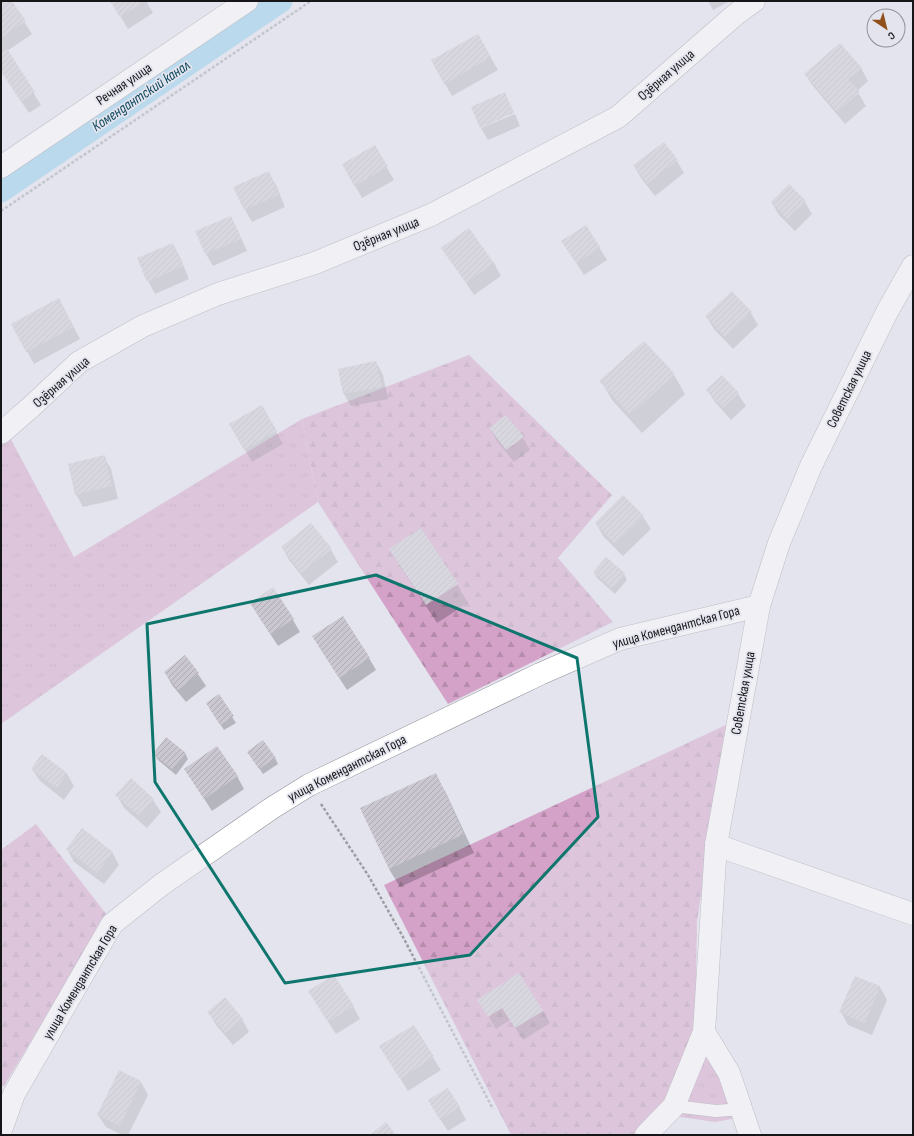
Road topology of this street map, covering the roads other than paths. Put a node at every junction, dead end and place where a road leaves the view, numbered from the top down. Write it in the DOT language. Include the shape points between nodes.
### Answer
graph roads {
  1 [pos="247,1"];
  2 [pos="754,1"];
  3 [pos="1,167"];
  4 [pos="913,266"];
  5 [pos="1,433"];
  6 [pos="759,606"];
  7 [pos="716,845"];
  8 [pos="913,914"];
  9 [pos="704,1032"];
  10 [pos="674,1106"];
  11 [pos="742,1109"];
  12 [pos="1,1130"];
  13 [pos="646,1135"];
  14 [pos="750,1135"];
  1 -- 3 [label="street, Речная улица"];
  2 -- 5 [label="street, Озёрная улица" via="618,117 431,215 315,263 218,294 143,326 79,362"];
  4 -- 6 [label="street, Советская улица" via="887,312 811,466 779,543"];
  6 -- 7 [label="street, Советская улица"];
  6 -- 12 [label="street, улица Комендантская Гора" via="620,639 540,674 309,785 272,808 161,885 112,924 14,1094"];
  7 -- 8 [label="street"];
  7 -- 9 [label="street, Советская улица"];
  9 -- 10 [label="street, Советская улица"];
  9 -- 11 [label="street" via="730,1073"];
  10 -- 11 [label="lane" via="716,1111"];
  10 -- 13 [label="street, Советская улица"];
  11 -- 14 [label="street"];
}
